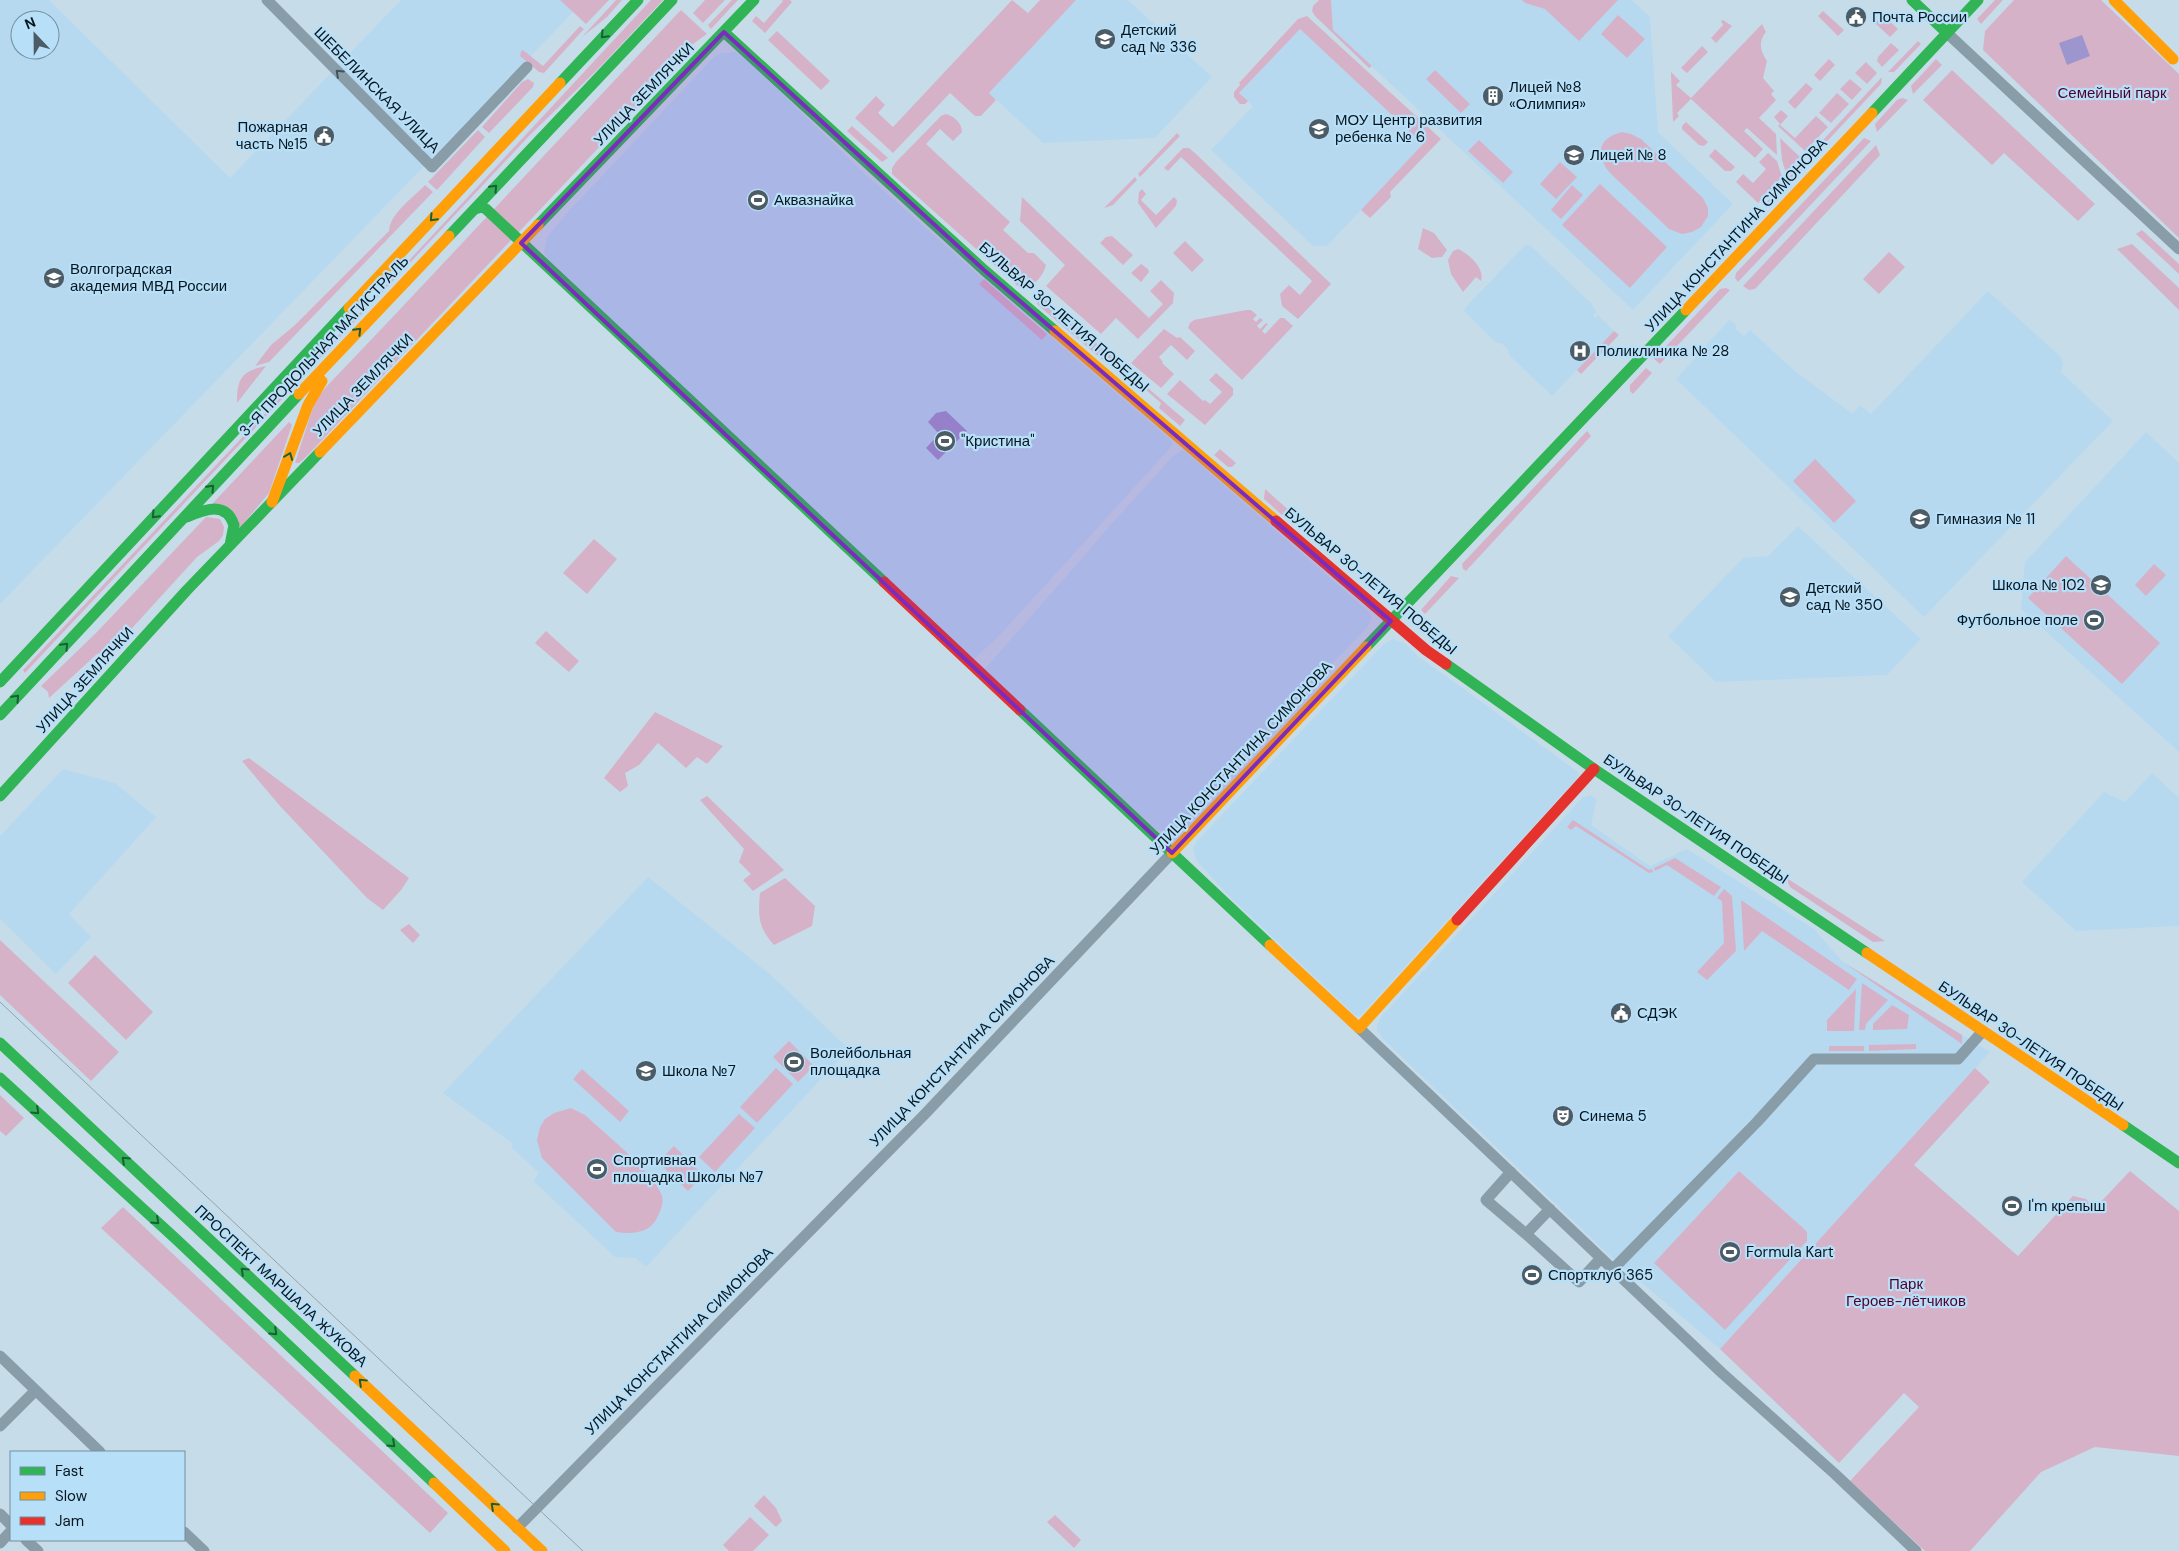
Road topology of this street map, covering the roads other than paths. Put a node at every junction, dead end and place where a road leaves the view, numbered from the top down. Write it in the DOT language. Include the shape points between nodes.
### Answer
graph roads {
  1 [pos="267,0"];
  2 [pos="638,0"];
  3 [pos="672,0"];
  4 [pos="754,0"];
  5 [pos="1912,0"];
  6 [pos="1978,0"];
  7 [pos="2114,0"];
  8 [pos="724,32"];
  9 [pos="1947,33"];
  10 [pos="2173,59"];
  11 [pos="527,67"];
  12 [pos="475,209"];
  13 [pos="521,243"];
  14 [pos="2179,249"];
  15 [pos="338,353"];
  16 [pos="272,502"];
  17 [pos="183,519"];
  18 [pos="230,545"];
  19 [pos="1392,621"];
  20 [pos="0,682"];
  21 [pos="0,715"];
  22 [pos="1594,769"];
  23 [pos="0,796"];
  24 [pos="1172,853"];
  25 [pos="1360,1028"];
  26 [pos="1982,1032"];
  27 [pos="0,1042"];
  28 [pos="0,1078"];
  29 [pos="2179,1163"];
  30 [pos="1511,1172"];
  31 [pos="1550,1209"];
  32 [pos="1526,1234"];
  33 [pos="1601,1258"];
  34 [pos="1613,1269"];
  35 [pos="0,1356"];
  36 [pos="35,1391"];
  37 [pos="0,1426"];
  38 [pos="99,1451"];
  39 [pos="0,1514"];
  40 [pos="10,1524"];
  41 [pos="517,1528"];
  42 [pos="10,1533"];
  43 [pos="185,1533"];
  44 [pos="27,1541"];
  45 [pos="0,1543"];
  46 [pos="38,1551"];
  47 [pos="204,1551"];
  48 [pos="505,1551"];
  49 [pos="542,1551"];
  50 [pos="1916,1551"];
  11 -- 1 [label="street, ШЕБЕЛИНСКАЯ УЛИЦА, one-way" via="432,167"];
  2 -- 20 [label="main road, 3-Я ПРОДОЛЬНАЯ МАГИСТРАЛЬ, one-way"];
  12 -- 3 [label="main road, 3-Я ПРОДОЛЬНАЯ МАГИСТРАЛЬ, one-way"];
  4 -- 8 [label="main road, УЛИЦА ЗЕМЛЯЧКИ"];
  5 -- 9 [label="main road"];
  6 -- 9 [label="main road, УЛИЦА КОНСТАНТИНА СИМОНОВА"];
  7 -- 10 [label="main road"];
  8 -- 13 [label="main road, УЛИЦА ЗЕМЛЯЧКИ"];
  8 -- 19 [label="main road, БУЛЬВАР 30-ЛЕТИЯ ПОБЕДЫ" via="984,270"];
  9 -- 14 [label="street"];
  9 -- 19 [label="main road, УЛИЦА КОНСТАНТИНА СИМОНОВА"];
  12 -- 13 [label="main road" via="484,207"];
  15 -- 12 [label="main road, 3-Я ПРОДОЛЬНАЯ МАГИСТРАЛЬ, one-way"];
  13 -- 16 [label="main road, УЛИЦА ЗЕМЛЯЧКИ"];
  13 -- 24 [label="main road"];
  16 -- 15 [label="main road, one-way" via="308,406"];
  17 -- 15 [label="main road, 3-Я ПРОДОЛЬНАЯ МАГИСТРАЛЬ, one-way"];
  16 -- 18 [label="main road, УЛИЦА ЗЕМЛЯЧКИ"];
  17 -- 18 [label="main road" via="201,510 215,508 228,513 234,525"];
  21 -- 17 [label="main road, 3-Я ПРОДОЛЬНАЯ МАГИСТРАЛЬ, one-way"];
  18 -- 23 [label="main road, УЛИЦА ЗЕМЛЯЧКИ"];
  19 -- 22 [label="main road, БУЛЬВАР 30-ЛЕТИЯ ПОБЕДЫ" via="1426,650"];
  19 -- 24 [label="main road, УЛИЦА КОНСТАНТИНА СИМОНОВА"];
  22 -- 25 [label="main road"];
  22 -- 26 [label="main road, БУЛЬВАР 30-ЛЕТИЯ ПОБЕДЫ"];
  24 -- 25 [label="main road"];
  24 -- 41 [label="street, УЛИЦА КОНСТАНТИНА СИМОНОВА" via="924,1114"];
  25 -- 30 [label="street"];
  26 -- 29 [label="main road, БУЛЬВАР 30-ЛЕТИЯ ПОБЕДЫ"];
  26 -- 34 [label="street" via="1958,1059 1814,1059"];
  41 -- 27 [label="main road, ПРОСПЕКТ МАРШАЛА ЖУКОВА, one-way"];
  28 -- 48 [label="main road, one-way" via="177,1240"];
  30 -- 31 [label="street"];
  30 -- 32 [label="street" via="1486,1200"];
  31 -- 32 [label="street"];
  31 -- 33 [label="street"];
  32 -- 33 [label="street" via="1579,1282"];
  33 -- 34 [label="street"];
  34 -- 50 [label="street"];
  35 -- 36 [label="street"];
  36 -- 37 [label="street"];
  36 -- 38 [label="street"];
  39 -- 40 [label="street"];
  41 -- 49 [label="main road, ПРОСПЕКТ МАРШАЛА ЖУКОВА"];
  42 -- 45 [label="street"];
  43 -- 47 [label="street"];
  44 -- 46 [label="street"];
}
